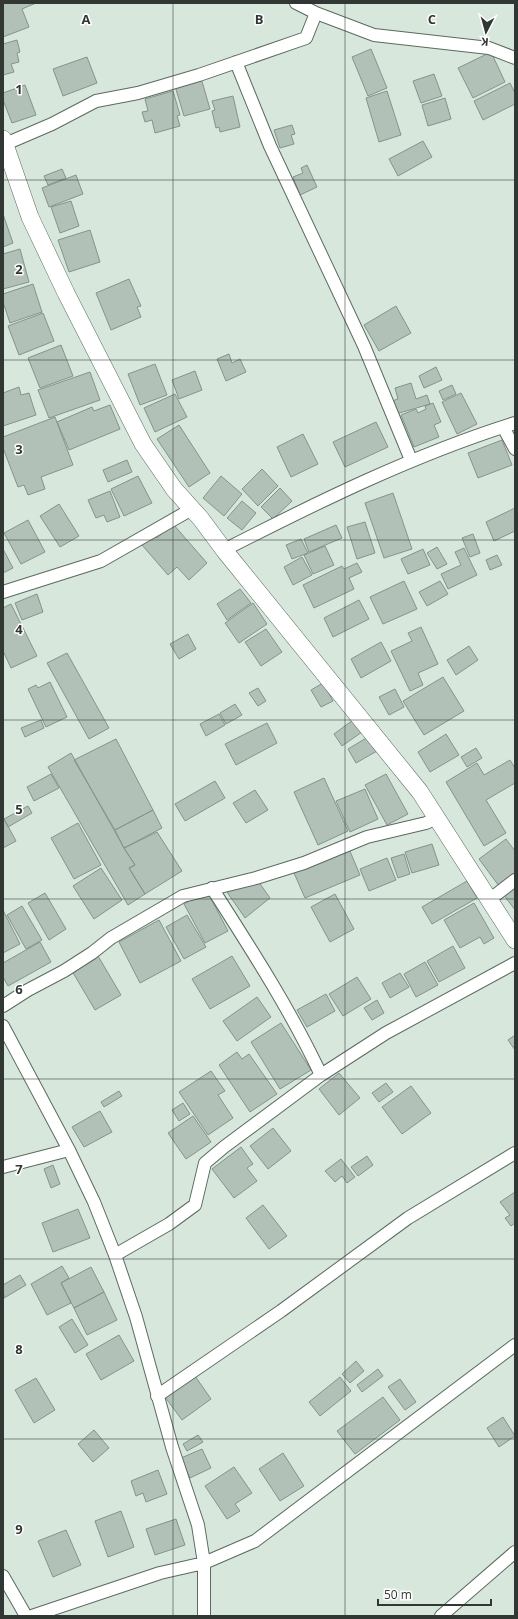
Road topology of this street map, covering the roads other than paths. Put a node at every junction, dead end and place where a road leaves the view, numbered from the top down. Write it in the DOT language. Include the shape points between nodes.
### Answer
graph roads {
  1 [pos="296,3"];
  2 [pos="316,13"];
  3 [pos="515,58"];
  4 [pos="236,62"];
  5 [pos="4,143"];
  6 [pos="515,423"];
  7 [pos="503,427"];
  8 [pos="515,449"];
  9 [pos="411,460"];
  10 [pos="192,509"];
  11 [pos="224,550"];
  12 [pos="3,592"];
  13 [pos="436,818"];
  14 [pos="515,880"];
  15 [pos="212,888"];
  16 [pos="489,900"];
  17 [pos="515,940"];
  18 [pos="515,963"];
  19 [pos="3,1006"];
  20 [pos="3,1026"];
  21 [pos="321,1075"];
  22 [pos="69,1150"];
  23 [pos="515,1153"];
  24 [pos="3,1167"];
  25 [pos="115,1255"];
  26 [pos="515,1345"];
  27 [pos="157,1396"];
  28 [pos="515,1552"];
  29 [pos="204,1564"];
  30 [pos="3,1576"];
  31 [pos="26,1616"];
  32 [pos="32,1616"];
  33 [pos="204,1616"];
  34 [pos="441,1616"];
  1 -- 2 [label="street"];
  2 -- 3 [label="street" via="374,35 489,48"];
  2 -- 4 [label="street" via="306,38"];
  4 -- 5 [label="street" via="138,93 96,101 52,124"];
  4 -- 9 [label="street" via="270,146 364,346"];
  5 -- 10 [label="main road" via="30,217 66,293 144,444 174,489"];
  6 -- 7 [label="street"];
  7 -- 8 [label="street"];
  7 -- 9 [label="street"];
  9 -- 11 [label="street" via="310,506"];
  10 -- 11 [label="main road"];
  10 -- 12 [label="street" via="101,560"];
  11 -- 13 [label="main road" via="420,792"];
  13 -- 15 [label="street" via="426,823 367,837 304,863 256,878"];
  13 -- 16 [label="main road"];
  14 -- 16 [label="street"];
  15 -- 19 [label="street" via="183,896 154,912 64,971"];
  15 -- 21 [label="street" via="271,980"];
  16 -- 17 [label="main road"];
  18 -- 21 [label="street" via="386,1033"];
  20 -- 22 [label="street"];
  21 -- 25 [label="street" via="205,1163 195,1205 169,1224"];
  22 -- 24 [label="street"];
  22 -- 25 [label="street" via="94,1202"];
  23 -- 27 [label="street" via="408,1218 282,1311"];
  25 -- 27 [label="street" via="136,1317"];
  26 -- 29 [label="street" via="255,1541"];
  27 -- 29 [label="street" via="198,1525"];
  28 -- 34 [label="street"];
  29 -- 32 [label="street" via="160,1573"];
  29 -- 33 [label="street"];
  30 -- 31 [label="street"];
}
